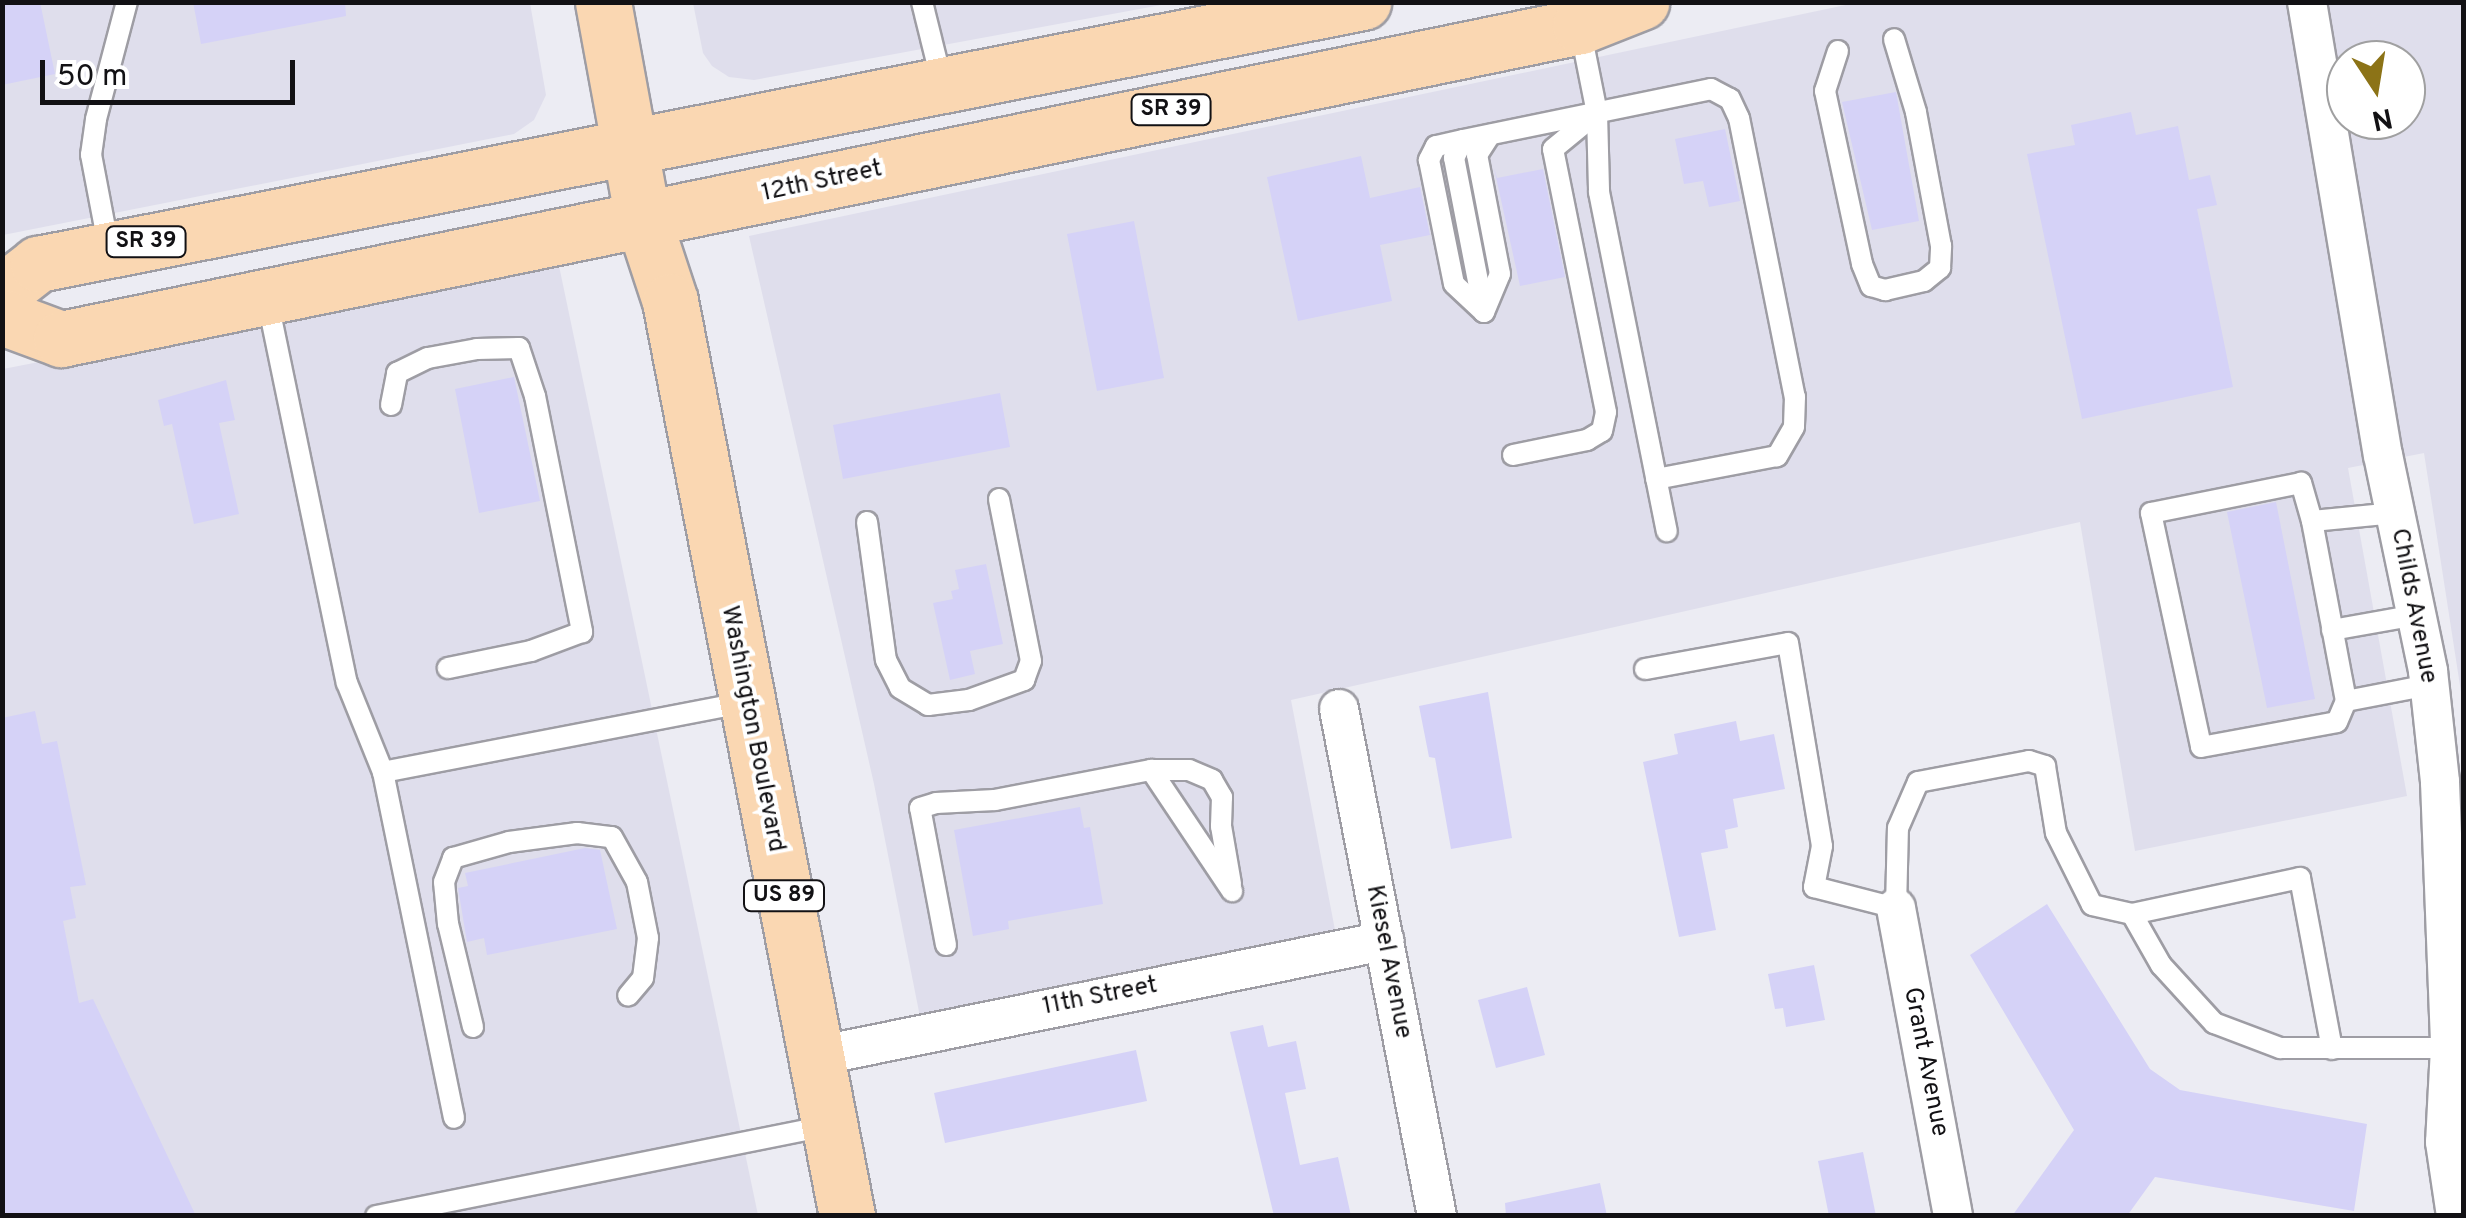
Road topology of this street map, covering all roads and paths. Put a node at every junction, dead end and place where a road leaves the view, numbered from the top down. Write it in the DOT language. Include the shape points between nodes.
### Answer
graph roads {
  1 [pos="127,2"];
  2 [pos="603,2"];
  3 [pos="639,2"];
  4 [pos="922,2"];
  5 [pos="1363,2"];
  6 [pos="1641,2"];
  7 [pos="2306,2"];
  8 [pos="1580,26"];
  9 [pos="1894,39"];
  10 [pos="1838,51"];
  11 [pos="942,86"];
  12 [pos="1597,113"];
  13 [pos="1490,135"];
  14 [pos="648,144"];
  15 [pos="661,215"];
  16 [pos="109,249"];
  17 [pos="2,292"];
  18 [pos="267,296"];
  19 [pos="2,317"];
  20 [pos="391,406"];
  21 [pos="1513,455"];
  22 [pos="1656,479"];
  23 [pos="999,499"];
  24 [pos="2395,513"];
  25 [pos="2312,521"];
  26 [pos="868,522"];
  27 [pos="1667,531"];
  28 [pos="2416,615"];
  29 [pos="2332,630"];
  30 [pos="448,668"];
  31 [pos="1645,669"];
  32 [pos="2429,685"];
  33 [pos="747,701"];
  34 [pos="2346,701"];
  35 [pos="1340,709"];
  36 [pos="1151,770"];
  37 [pos="383,772"];
  38 [pos="1896,908"];
  39 [pos="2132,914"];
  40 [pos="1384,941"];
  41 [pos="946,945"];
  42 [pos="628,996"];
  43 [pos="473,1027"];
  44 [pos="2450,1048"];
  45 [pos="2332,1049"];
  46 [pos="817,1056"];
  47 [pos="454,1118"];
  48 [pos="831,1124"];
  49 [pos="376,1216"];
  50 [pos="847,1216"];
  51 [pos="1436,1216"];
  52 [pos="1953,1216"];
  53 [pos="2456,1216"];
  1 -- 16 [label="lane" via="91,156"];
  2 -- 14 [label="main road, Washington Boulevard / US 89"];
  3 -- 14 [label="main road, Washington Boulevard / US 89"];
  4 -- 11 [label="lane"];
  5 -- 11 [label="main road, SR 39"];
  6 -- 8 [label="main road, 12th Street / SR 39"];
  7 -- 24 [label="street, Childs Avenue"];
  8 -- 12 [label="lane"];
  8 -- 15 [label="main road, 12th Street / SR 39"];
  9 -- 10 [label="lane" via="1916,112 1941,246 1940,268 1924,281 1885,290 1871,286 1862,264 1825,91"];
  11 -- 14 [label="main road, SR 39"];
  12 -- 13 [label="lane"];
  12 -- 21 [label="lane" via="1553,149 1606,412 1602,430 1587,440"];
  12 -- 22 [label="lane" via="1599,192"];
  12 -- 22 [label="lane" via="1711,89 1730,100 1795,397 1794,427 1777,456"];
  13 -- 13 [label="lane" via="1477,156 1500,274 1484,312 1454,158 1463,140"];
  14 -- 15 [label="main road, Washington Boulevard / US 89"];
  14 -- 16 [label="main road, SR 39"];
  15 -- 18 [label="main road, 12th Street / SR 39"];
  15 -- 33 [label="main road, Washington Boulevard / US 89" via="670,301"];
  16 -- 17 [label="main road, SR 39" via="38,264"];
  18 -- 19 [label="main road, 12th Street / SR 39" via="61,338"];
  18 -- 37 [label="lane" via="347,683"];
  20 -- 30 [label="lane" via="397,373 428,358 478,349 519,348 536,396 582,632 531,651"];
  22 -- 27 [label="lane"];
  23 -- 26 [label="lane" via="1030,661 1024,680 969,700 928,705 900,688 886,660"];
  24 -- 25 [label="lane"];
  24 -- 28 [label="street, Childs Avenue"];
  25 -- 29 [label="lane"];
  25 -- 34 [label="lane" via="2301,482 2151,513 2201,747 2336,722"];
  28 -- 29 [label="lane"];
  28 -- 32 [label="street, Childs Avenue"];
  29 -- 34 [label="lane"];
  31 -- 38 [label="lane" via="1788,642 1822,846 1814,886"];
  32 -- 34 [label="lane"];
  32 -- 44 [label="street, Childs Avenue" via="2440,782"];
  33 -- 37 [label="lane"];
  33 -- 46 [label="main road, Washington Boulevard / US 89"];
  35 -- 40 [label="street, Kiesel Avenue"];
  36 -- 36 [label="lane" via="1232,891 1222,797 1212,780 1189,770"];
  36 -- 41 [label="lane" via="920,808"];
  37 -- 47 [label="lane"];
  38 -- 39 [label="lane" via="1898,828 1918,782 2028,760 2045,766 2056,833 2092,906"];
  38 -- 52 [label="street, Grant Avenue"];
  39 -- 45 [label="lane" via="2161,965 2214,1024 2280,1048"];
  39 -- 45 [label="lane" via="2300,878"];
  40 -- 46 [label="street, 11th Street"];
  40 -- 51 [label="street, Kiesel Avenue"];
  42 -- 43 [label="lane" via="642,978 648,938 637,882 612,837 577,833 509,842 453,858 444,882"];
  44 -- 45 [label="lane"];
  44 -- 53 [label="street, Childs Avenue" via="2446,1142"];
  46 -- 48 [label="main road, Washington Boulevard / US 89"];
  48 -- 49 [label="lane"];
  48 -- 50 [label="main road, Washington Boulevard / US 89"];
}
